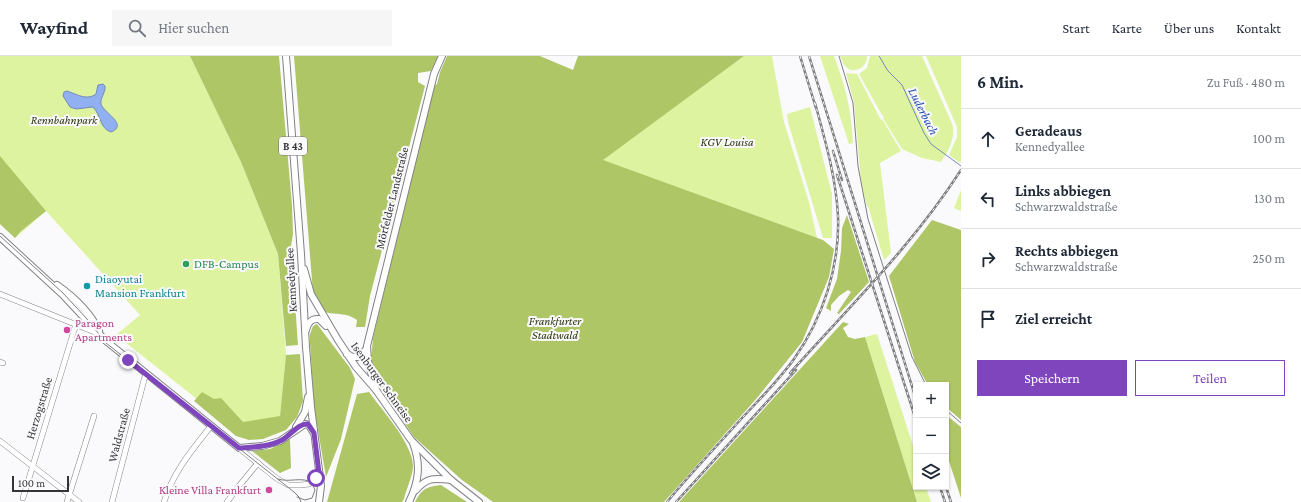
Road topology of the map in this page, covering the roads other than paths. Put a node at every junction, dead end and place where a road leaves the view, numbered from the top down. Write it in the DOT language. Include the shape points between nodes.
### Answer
graph roads {
  1 [pos="286,56"];
  2 [pos="442,56"];
  3 [pos="0,236"];
  4 [pos="301,254"];
  5 [pos="0,294"];
  6 [pos="76,324"];
  7 [pos="305,333"];
  8 [pos="100,334"];
  9 [pos="340,343"];
  10 [pos="367,346"];
  11 [pos="347,354"];
  12 [pos="146,374"];
  13 [pos="310,384"];
  14 [pos="376,390"];
  15 [pos="94,416"];
  16 [pos="211,426"];
  17 [pos="294,431"];
  18 [pos="314,433"];
  19 [pos="411,440"];
  20 [pos="0,441"];
  21 [pos="239,448"];
  22 [pos="258,463"];
  23 [pos="32,466"];
  24 [pos="319,473"];
  25 [pos="451,480"];
  26 [pos="415,491"];
  27 [pos="70,495"];
  28 [pos="23,498"];
  29 [pos="67,502"];
  30 [pos="79,502"];
  31 [pos="112,502"];
  32 [pos="164,502"];
  33 [pos="228,502"];
  34 [pos="319,502"];
  35 [pos="409,502"];
  36 [pos="479,502"];
  1 -- 4 [label="main road, Kennedyallee / B 43"];
  2 -- 10 [label="main road, Mörfelder Landstraße" via="432,81"];
  3 -- 8 [label="main road"];
  4 -- 7 [label="main road, Kennedyallee / B 43"];
  4 -- 9 [label="main road, Isenburger Schneise / B 43" via="311,294"];
  5 -- 6 [label="street"];
  6 -- 8 [label="street"];
  6 -- 23 [label="street, Herzogstraße"];
  7 -- 9 [label="main road" via="310,321 317,319 322,321"];
  7 -- 13 [label="main road, Kennedyallee / B 43"];
  8 -- 12 [label="main road"];
  9 -- 11 [label="main road, Isenburger Schneise / B 43"];
  10 -- 11 [label="main road" via="360,357"];
  10 -- 14 [label="main road, Mörfelder Landstraße" via="368,361"];
  11 -- 14 [label="main road, Isenburger Schneise / B 43"];
  12 -- 16 [label="main road"];
  12 -- 31 [label="street, Waldstraße"];
  13 -- 17 [label="main road" via="305,412"];
  13 -- 18 [label="main road, Kennedyallee / B 43"];
  14 -- 19 [label="main road, Isenburger Schneise / B 43"];
  15 -- 27 [label="street"];
  16 -- 21 [label="main road"];
  16 -- 32 [label="street" via="174,476"];
  17 -- 18 [label="main road" via="306,424"];
  17 -- 21 [label="main road" via="274,444"];
  18 -- 24 [label="main road, Kennedyallee / B 43"];
  19 -- 25 [label="main road, Isenburger Schneise"];
  19 -- 26 [label="main road, B 43" via="419,466"];
  20 -- 23 [label="street"];
  21 -- 22 [label="street"];
  22 -- 24 [label="street" via="289,485 304,485 311,482"];
  22 -- 33 [label="street"];
  23 -- 27 [label="street"];
  23 -- 28 [label="street, Herzogstraße"];
  24 -- 34 [label="main road, Kennedyallee / B 43"];
  25 -- 26 [label="main road" via="427,480"];
  25 -- 36 [label="main road, Isenburger Schneise"];
  26 -- 35 [label="main road, B 43"];
  27 -- 29 [label="street"];
  27 -- 30 [label="street"];
}
